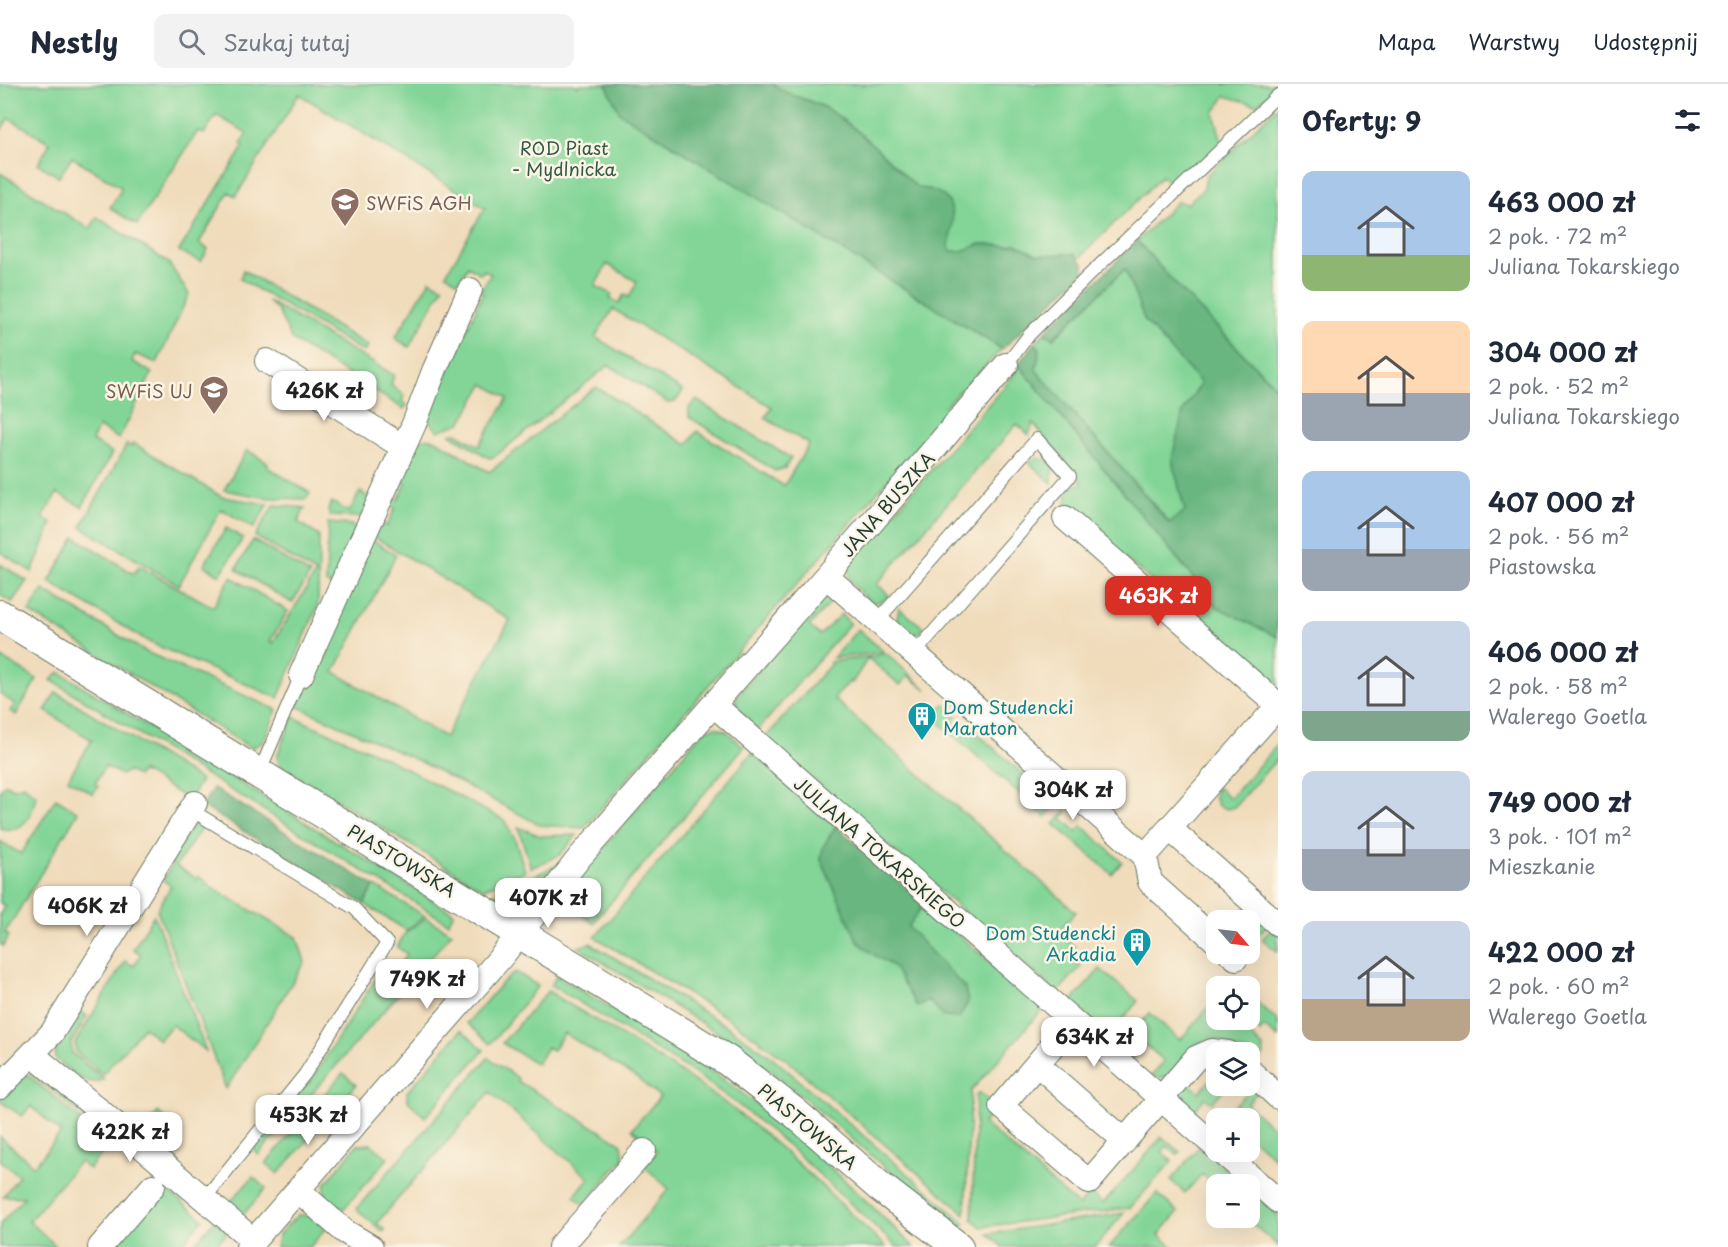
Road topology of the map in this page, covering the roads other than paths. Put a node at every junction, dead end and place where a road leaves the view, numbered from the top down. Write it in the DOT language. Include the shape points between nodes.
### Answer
graph roads {
  1 [pos="1278,95"];
  2 [pos="470,290"];
  3 [pos="267,361"];
  4 [pos="1006,365"];
  5 [pos="403,447"];
  6 [pos="1057,510"];
  7 [pos="826,576"];
  8 [pos="0,615"];
  9 [pos="877,621"];
  10 [pos="914,654"];
  11 [pos="301,675"];
  12 [pos="714,705"];
  13 [pos="1278,705"];
  14 [pos="259,773"];
  15 [pos="193,807"];
  16 [pos="1169,828"];
  17 [pos="1145,856"];
  18 [pos="1278,924"];
  19 [pos="1206,932"];
  20 [pos="519,934"];
  21 [pos="1073,1022"];
  22 [pos="32,1054"];
  23 [pos="1206,1054"];
  24 [pos="1037,1064"];
  25 [pos="1260,1080"];
  26 [pos="0,1087"];
  27 [pos="1278,1097"];
  28 [pos="1161,1098"];
  29 [pos="1206,1138"];
  30 [pos="1125,1141"];
  31 [pos="644,1151"];
  32 [pos="1233,1162"];
  33 [pos="153,1186"];
  34 [pos="879,1186"];
  35 [pos="298,1190"];
  36 [pos="204,1198"];
  37 [pos="1278,1201"];
  38 [pos="254,1245"];
  39 [pos="100,1247"];
  40 [pos="370,1247"];
  41 [pos="560,1247"];
  42 [pos="927,1247"];
  43 [pos="958,1247"];
  1 -- 4 [label="lane, JANA BUSZKA" via="1088,276 1029,335"];
  2 -- 5 [label="street"];
  3 -- 5 [label="street"];
  4 -- 7 [label="street, JANA BUSZKA"];
  5 -- 11 [label="street"];
  6 -- 9 [label="lane" via="1070,476 1037,439"];
  6 -- 10 [label="lane"];
  6 -- 13 [label="street"];
  7 -- 9 [label="street"];
  7 -- 12 [label="street, JANA BUSZKA"];
  8 -- 14 [label="street, PIASTOWSKA"];
  9 -- 10 [label="street"];
  10 -- 17 [label="street"];
  11 -- 14 [label="lane"];
  12 -- 20 [label="street, JANA BUSZKA" via="580,857"];
  12 -- 21 [label="street, JULIANA TOKARSKIEGO"];
  13 -- 16 [label="street"];
  14 -- 20 [label="street, PIASTOWSKA"];
  15 -- 22 [label="street" via="56,1027"];
  15 -- 36 [label="lane" via="354,908 387,942 304,1074"];
  16 -- 17 [label="street"];
  16 -- 18 [label="street"];
  17 -- 19 [label="street" via="1150,882"];
  20 -- 34 [label="street, PIASTOWSKA" via="728,1061"];
  20 -- 35 [label="street, JANA BUSZKA"];
  21 -- 24 [label="street"];
  21 -- 28 [label="street, JULIANA TOKARSKIEGO"];
  22 -- 26 [label="street"];
  22 -- 36 [label="street"];
  23 -- 28 [label="street" via="1199,1056"];
  24 -- 30 [label="street"];
  24 -- 30 [label="street" via="1001,1106 1010,1114 1089,1182"];
  25 -- 27 [label="street"];
  28 -- 29 [label="street, JULIANA TOKARSKIEGO"];
  28 -- 30 [label="street"];
  31 -- 41 [label="street"];
  32 -- 37 [label="street"];
  33 -- 39 [label="street"];
  34 -- 42 [label="street, PIASTOWSKA"];
  34 -- 43 [label="street, PIASTOWSKA"];
  35 -- 38 [label="street, JANA BUSZKA"];
  35 -- 40 [label="street" via="344,1231"];
  36 -- 38 [label="street"];
}
